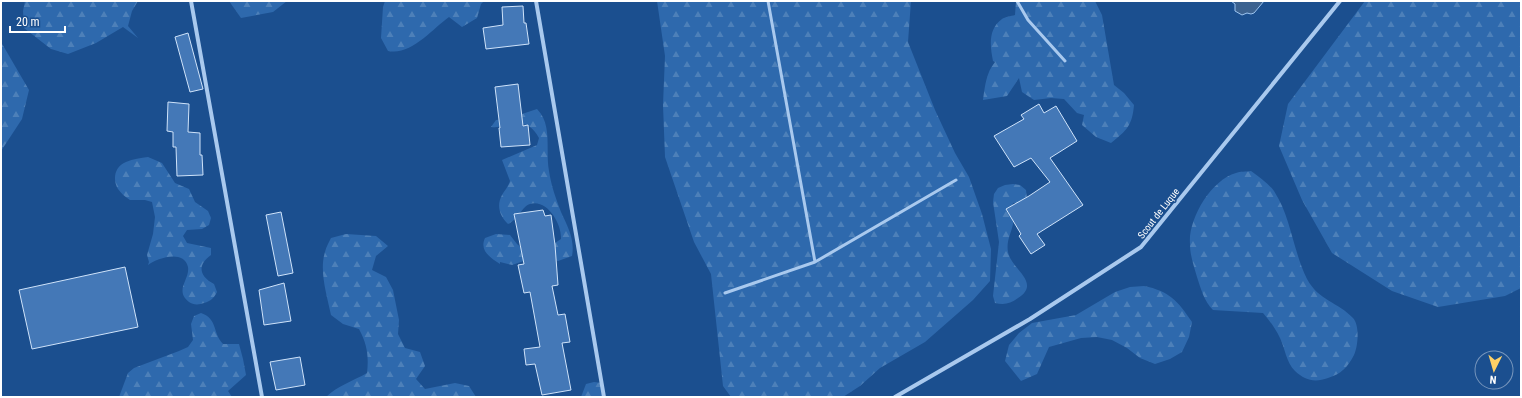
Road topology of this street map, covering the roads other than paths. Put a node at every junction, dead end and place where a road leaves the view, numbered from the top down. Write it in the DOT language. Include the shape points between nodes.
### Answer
graph roads {
  1 [pos="190,1"];
  2 [pos="536,1"];
  3 [pos="768,1"];
  4 [pos="1017,1"];
  5 [pos="1340,1"];
  6 [pos="1065,61"];
  7 [pos="956,180"];
  8 [pos="815,262"];
  9 [pos="725,293"];
  10 [pos="262,397"];
  11 [pos="604,397"];
  12 [pos="895,397"];
  1 -- 10 [label="street"];
  2 -- 11 [label="street"];
  3 -- 8 [label="lane"];
  4 -- 6 [label="lane" via="1028,20"];
  5 -- 12 [label="street, Scout de Luque" via="1141,247 1030,319"];
  7 -- 8 [label="lane"];
  8 -- 9 [label="lane"];
}
